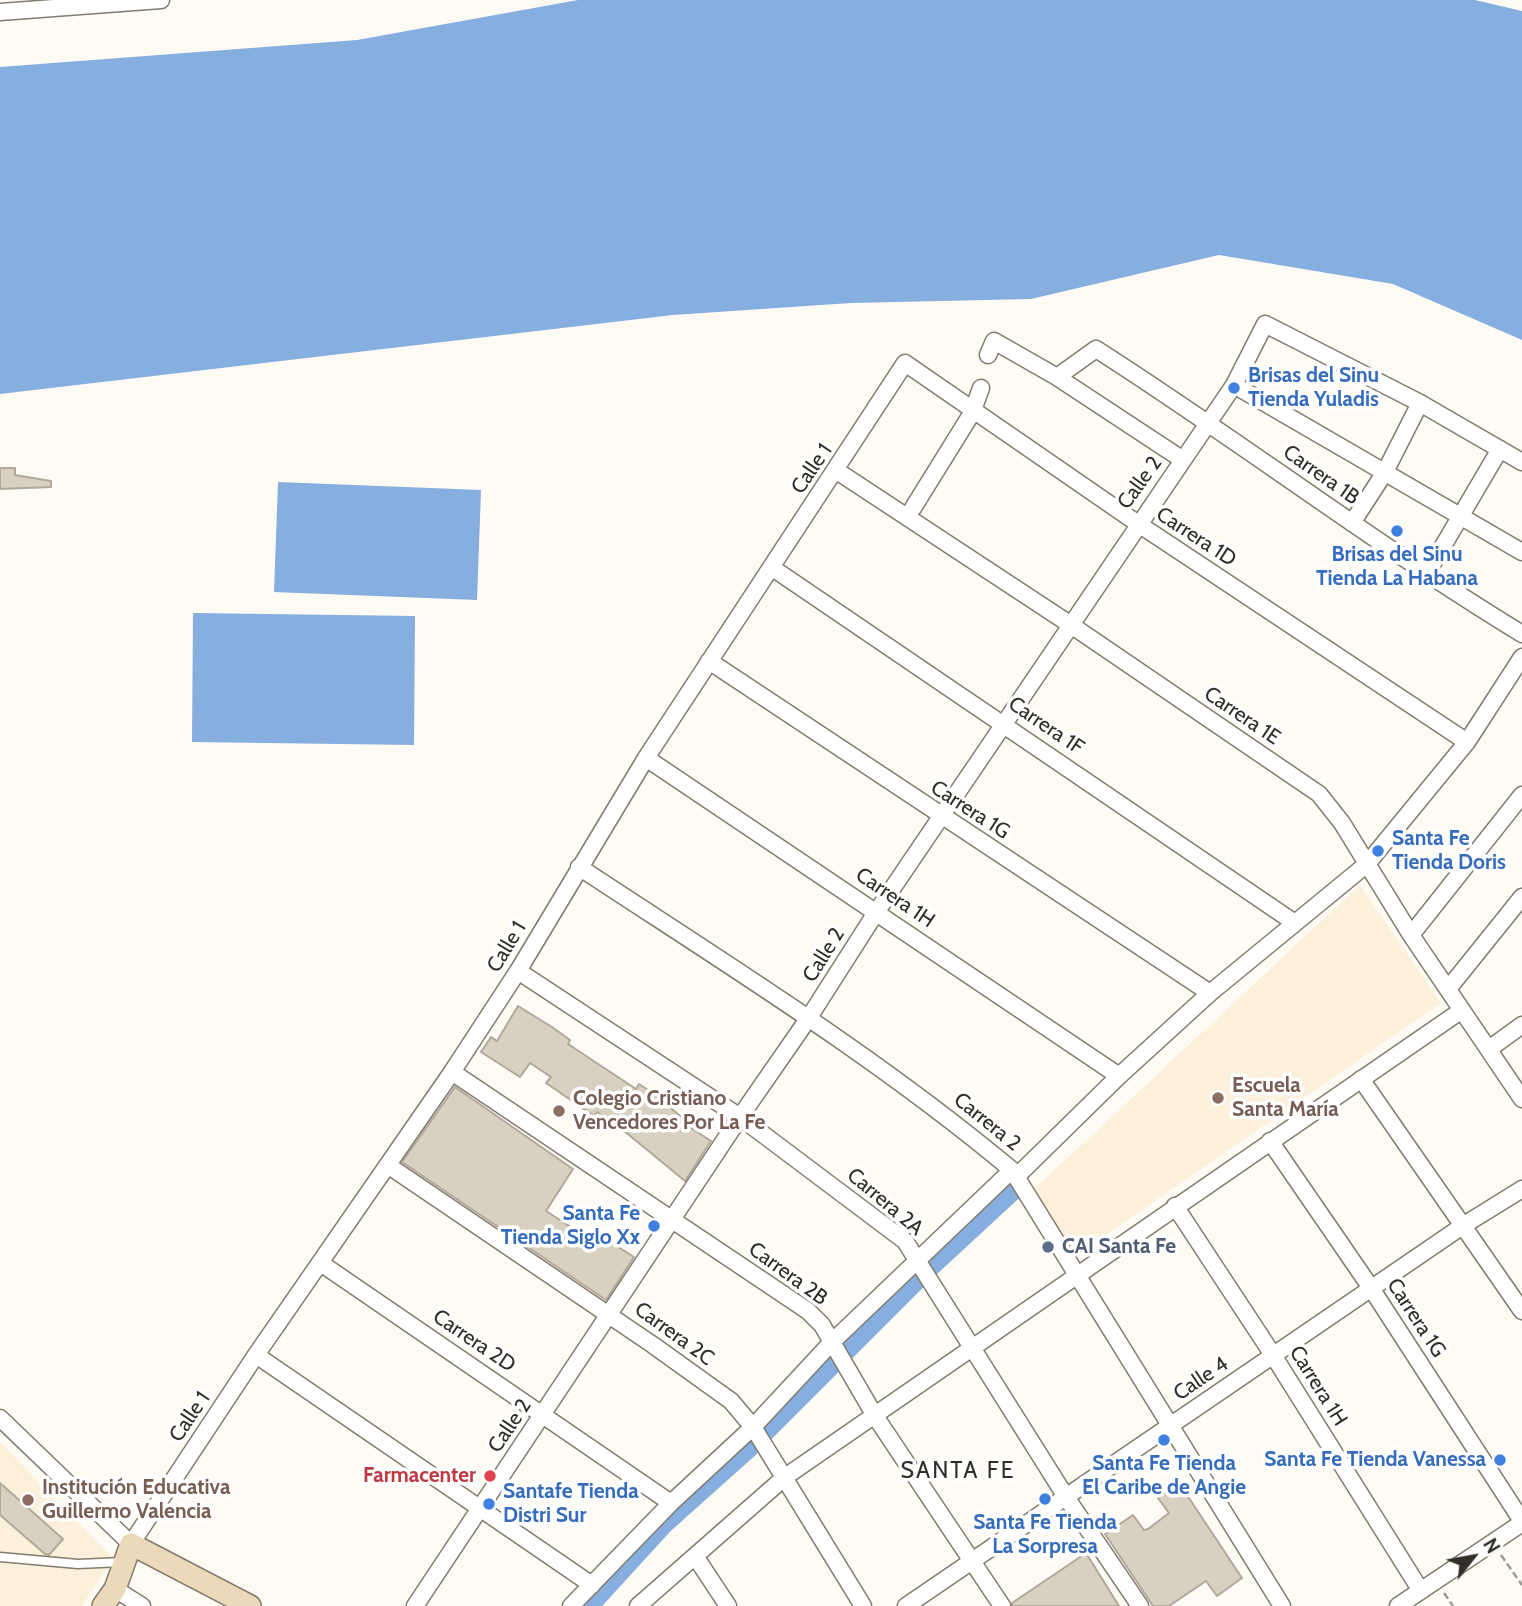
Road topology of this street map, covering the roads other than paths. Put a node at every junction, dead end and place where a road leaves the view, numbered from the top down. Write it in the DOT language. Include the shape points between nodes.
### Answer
graph roads {
  1 [pos="161,0"];
  2 [pos="97,3"];
  3 [pos="0,12"];
  4 [pos="991,348"];
  5 [pos="905,363"];
  6 [pos="1057,377"];
  7 [pos="1234,385"];
  8 [pos="981,388"];
  9 [pos="1420,403"];
  10 [pos="972,413"];
  11 [pos="1209,421"];
  12 [pos="1500,449"];
  13 [pos="1183,460"];
  14 [pos="1522,462"];
  15 [pos="836,471"];
  16 [pos="1385,472"];
  17 [pos="913,508"];
  18 [pos="1461,515"];
  19 [pos="1137,523"];
  20 [pos="1352,523"];
  21 [pos="1522,552"];
  22 [pos="771,567"];
  23 [pos="1426,575"];
  24 [pos="1071,625"];
  25 [pos="1522,634"];
  26 [pos="1522,657"];
  27 [pos="709,661"];
  28 [pos="1004,722"];
  29 [pos="1467,741"];
  30 [pos="646,758"];
  31 [pos="1522,794"];
  32 [pos="943,817"];
  33 [pos="1367,864"];
  34 [pos="579,867"];
  35 [pos="1522,897"];
  36 [pos="877,911"];
  37 [pos="1295,923"];
  38 [pos="1411,936"];
  39 [pos="517,971"];
  40 [pos="1448,989"];
  41 [pos="1210,993"];
  42 [pos="1462,1010"];
  43 [pos="808,1019"];
  44 [pos="1522,1025"];
  45 [pos="1489,1049"];
  46 [pos="452,1072"];
  47 [pos="1118,1076"];
  48 [pos="1361,1079"];
  49 [pos="1522,1099"];
  50 [pos="740,1117"];
  51 [pos="1270,1141"];
  52 [pos="389,1166"];
  53 [pos="1017,1178"];
  54 [pos="1522,1189"];
  55 [pos="1175,1206"];
  56 [pos="671,1220"];
  57 [pos="1464,1225"];
  58 [pos="919,1260"];
  59 [pos="322,1264"];
  60 [pos="1077,1273"];
  61 [pos="1371,1288"];
  62 [pos="1522,1311"];
  63 [pos="609,1314"];
  64 [pos="834,1344"];
  65 [pos="972,1349"];
  66 [pos="256,1355"];
  67 [pos="1273,1355"];
  68 [pos="543,1413"];
  69 [pos="875,1416"];
  70 [pos="0,1418"];
  71 [pos="1170,1426"];
  72 [pos="754,1429"];
  73 [pos="785,1477"];
  74 [pos="1066,1497"];
  75 [pos="671,1503"];
  76 [pos="479,1509"];
  77 [pos="1522,1522"];
  78 [pos="129,1553"];
  79 [pos="695,1556"];
  80 [pos="0,1557"];
  81 [pos="971,1562"];
  82 [pos="592,1584"];
  83 [pos="1421,1591"];
  84 [pos="109,1597"];
  85 [pos="142,1606"];
  86 [pos="250,1606"];
  87 [pos="415,1606"];
  88 [pos="572,1606"];
  89 [pos="638,1606"];
  90 [pos="728,1606"];
  91 [pos="863,1606"];
  92 [pos="906,1606"];
  93 [pos="1002,1606"];
  94 [pos="1140,1606"];
  95 [pos="1282,1606"];
  96 [pos="1398,1606"];
  1 -- 2 [label="street"];
  2 -- 3 [label="street"];
  4 -- 6 [label="street"];
  5 -- 10 [label="street, Carrera 1D"];
  5 -- 15 [label="street, Calle 1"];
  6 -- 11 [label="street, Carrera 1B" via="1096,349"];
  6 -- 13 [label="street"];
  7 -- 9 [label="street, Calle 2" via="1265,324"];
  7 -- 11 [label="street, Calle 2"];
  7 -- 16 [label="street"];
  8 -- 10 [label="street"];
  9 -- 12 [label="street"];
  9 -- 16 [label="street"];
  10 -- 17 [label="street"];
  10 -- 19 [label="street, Carrera 1D"];
  11 -- 13 [label="street, Calle 2"];
  11 -- 20 [label="street, Carrera 1B"];
  12 -- 14 [label="street"];
  12 -- 18 [label="street"];
  13 -- 19 [label="street, Calle 2"];
  15 -- 22 [label="street, Calle 1"];
  15 -- 24 [label="street, Carrera 1E"];
  16 -- 18 [label="street"];
  16 -- 20 [label="street"];
  18 -- 21 [label="street"];
  18 -- 23 [label="street"];
  19 -- 24 [label="street, Calle 2"];
  19 -- 29 [label="street, Carrera 1D"];
  20 -- 23 [label="street, Carrera 1B"];
  22 -- 27 [label="street, Calle 1"];
  22 -- 28 [label="street, Carrera 1F"];
  23 -- 25 [label="street, Carrera 1B"];
  24 -- 28 [label="street, Calle 2"];
  24 -- 33 [label="street, Carrera 1E" via="1319,794"];
  26 -- 29 [label="street"];
  27 -- 30 [label="street, Calle 1"];
  27 -- 32 [label="street, Carrera 1G"];
  28 -- 32 [label="street, Calle 2"];
  28 -- 37 [label="street, Carrera 1F"];
  29 -- 33 [label="street"];
  30 -- 34 [label="street, Calle 1"];
  30 -- 36 [label="street, Carrera 1H"];
  31 -- 38 [label="street"];
  32 -- 36 [label="street, Calle 2"];
  32 -- 41 [label="street, Carrera 1G"];
  33 -- 37 [label="street"];
  33 -- 38 [label="street, Carrera 1E"];
  34 -- 39 [label="street, Calle 1"];
  34 -- 43 [label="street, Carrera 2"];
  35 -- 40 [label="street"];
  36 -- 43 [label="street, Calle 2"];
  36 -- 47 [label="street, Carrera 1H"];
  37 -- 41 [label="street"];
  38 -- 40 [label="street, Carrera 1E"];
  39 -- 46 [label="street, Calle 1"];
  39 -- 50 [label="street, Carrera 2A"];
  40 -- 42 [label="street, Carrera 1E"];
  41 -- 47 [label="street"];
  42 -- 45 [label="street, Carrera 1E"];
  42 -- 48 [label="street"];
  43 -- 50 [label="street, Calle 2"];
  43 -- 53 [label="street, Carrera 2" via="952,1120"];
  44 -- 45 [label="street"];
  45 -- 49 [label="street, Carrera 1E"];
  46 -- 52 [label="street, Calle 1"];
  46 -- 56 [label="street, Carrera 2B"];
  47 -- 53 [label="street"];
  48 -- 51 [label="street"];
  48 -- 57 [label="street"];
  50 -- 56 [label="street, Calle 2"];
  50 -- 58 [label="street, Carrera 2A" via="872,1213 905,1241"];
  51 -- 55 [label="street"];
  51 -- 61 [label="street, Carrera 1G"];
  52 -- 59 [label="street, Calle 1"];
  52 -- 63 [label="street, Carrera 2C"];
  53 -- 58 [label="street"];
  53 -- 60 [label="street, Carrera 2"];
  54 -- 57 [label="street, Calle 4"];
  55 -- 60 [label="street"];
  55 -- 67 [label="street, Carrera 1H"];
  56 -- 63 [label="street, Calle 2"];
  56 -- 64 [label="street, Carrera 2B" via="808,1311"];
  57 -- 61 [label="street, Calle 4"];
  57 -- 62 [label="street"];
  58 -- 64 [label="street"];
  58 -- 65 [label="street, Carrera 2A"];
  59 -- 66 [label="street, Calle 1"];
  59 -- 68 [label="street, Carrera 2D"];
  60 -- 65 [label="street"];
  60 -- 71 [label="street, Carrera 2"];
  61 -- 67 [label="street, Calle 4"];
  61 -- 77 [label="street, Carrera 1G"];
  63 -- 68 [label="street, Calle 2"];
  63 -- 72 [label="street, Carrera 2C" via="731,1401"];
  64 -- 69 [label="street, Carrera 2B"];
  64 -- 72 [label="street"];
  65 -- 69 [label="street"];
  65 -- 74 [label="street, Carrera 2A"];
  66 -- 76 [label="street"];
  66 -- 78 [label="street, Calle 1"];
  67 -- 71 [label="street, Calle 4"];
  67 -- 83 [label="street, Carrera 1H"];
  68 -- 75 [label="street, Carrera 2D"];
  68 -- 76 [label="street, Calle 2"];
  69 -- 73 [label="street"];
  69 -- 81 [label="street, Carrera 2B"];
  70 -- 78 [label="street"];
  71 -- 74 [label="street, Calle 4"];
  71 -- 95 [label="street, Carrera 2"];
  72 -- 73 [label="street, Carrera 2C"];
  72 -- 75 [label="street"];
  73 -- 79 [label="street"];
  73 -- 91 [label="street, Carrera 2C"];
  74 -- 81 [label="street, Calle 4"];
  74 -- 94 [label="street, Carrera 2A"];
  75 -- 82 [label="street"];
  76 -- 82 [label="street"];
  76 -- 87 [label="street, Calle 2"];
  77 -- 83 [label="street"];
  78 -- 80 [label="lane" via="79,1564"];
  78 -- 84 [label="street"];
  78 -- 86 [label="street"];
  79 -- 89 [label="street"];
  79 -- 90 [label="street"];
  81 -- 92 [label="street, Calle 4"];
  81 -- 93 [label="street, Carrera 2B"];
  82 -- 88 [label="street"];
  83 -- 96 [label="street"];
  84 -- 85 [label="street"];
}
